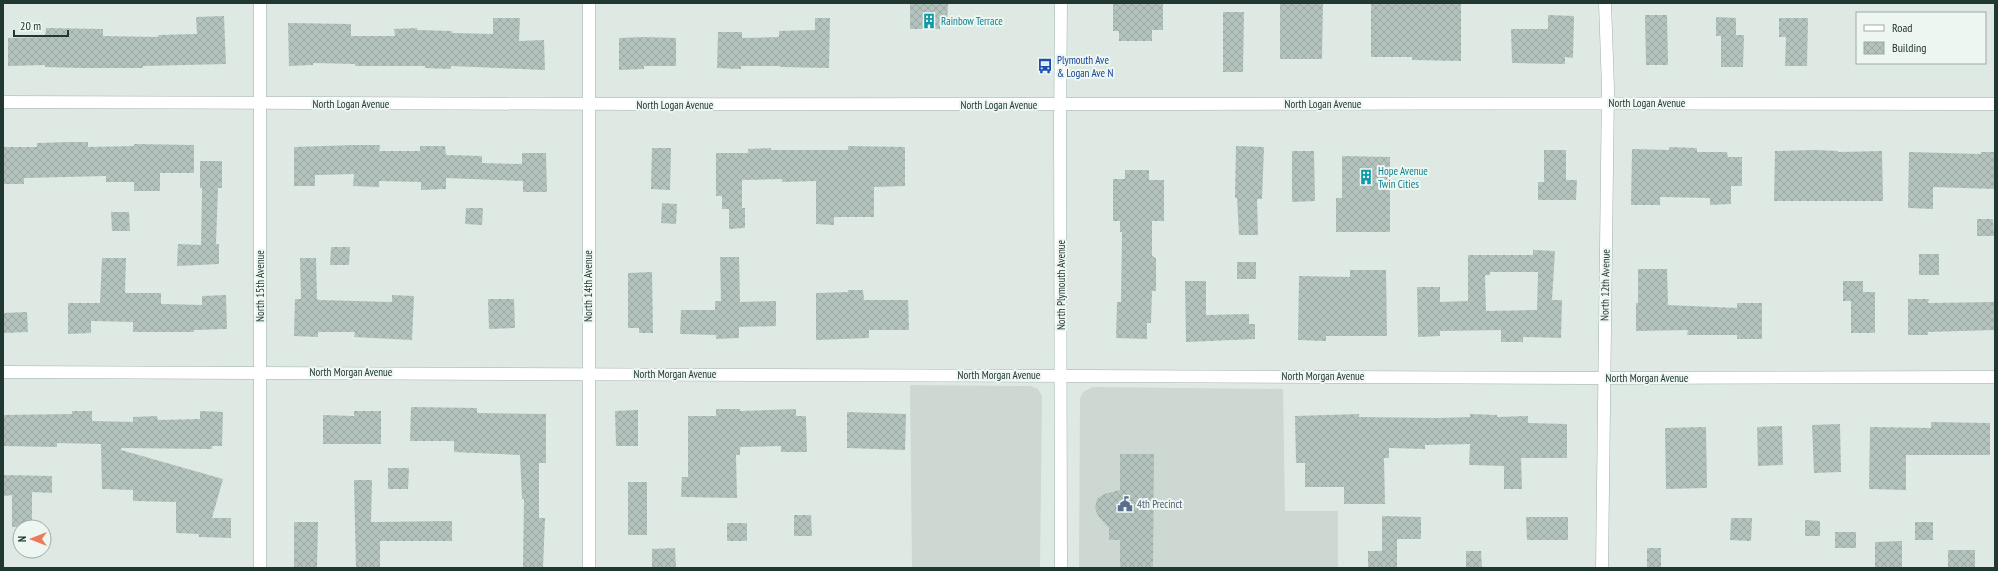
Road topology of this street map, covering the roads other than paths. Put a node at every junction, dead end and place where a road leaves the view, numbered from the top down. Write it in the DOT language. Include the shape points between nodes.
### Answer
graph roads {
  1 [pos="260,3"];
  2 [pos="588,3"];
  3 [pos="1061,3"];
  4 [pos="1605,3"];
  5 [pos="3,102"];
  6 [pos="1608,103"];
  7 [pos="260,104"];
  8 [pos="1995,104"];
  9 [pos="588,105"];
  10 [pos="1060,105"];
  11 [pos="3,372"];
  12 [pos="260,372"];
  13 [pos="587,374"];
  14 [pos="1061,375"];
  15 [pos="1995,377"];
  16 [pos="1604,378"];
  17 [pos="260,568"];
  18 [pos="589,568"];
  19 [pos="1061,568"];
  20 [pos="1602,568"];
  1 -- 7 [label="street, North 15th Avenue"];
  2 -- 9 [label="street, North 14th Avenue"];
  3 -- 10 [label="street, North Plymouth Avenue"];
  4 -- 6 [label="street, North 12th Avenue"];
  5 -- 7 [label="street, North Logan Avenue"];
  6 -- 8 [label="street, North Logan Avenue"];
  6 -- 10 [label="street, North Logan Avenue"];
  6 -- 16 [label="street, North 12th Avenue"];
  7 -- 9 [label="street, North Logan Avenue"];
  7 -- 12 [label="street, North 15th Avenue"];
  9 -- 10 [label="street, North Logan Avenue"];
  9 -- 13 [label="street, North 14th Avenue"];
  10 -- 14 [label="street, North Plymouth Avenue"];
  11 -- 12 [label="street, North Morgan Avenue"];
  12 -- 13 [label="street, North Morgan Avenue"];
  12 -- 17 [label="street, North 15th Avenue"];
  13 -- 14 [label="street, North Morgan Avenue"];
  13 -- 18 [label="street, North 14th Avenue"];
  14 -- 16 [label="street, North Morgan Avenue"];
  14 -- 19 [label="street, North Plymouth Avenue"];
  15 -- 16 [label="street, North Morgan Avenue"];
  16 -- 20 [label="street, North 12th Avenue"];
}
